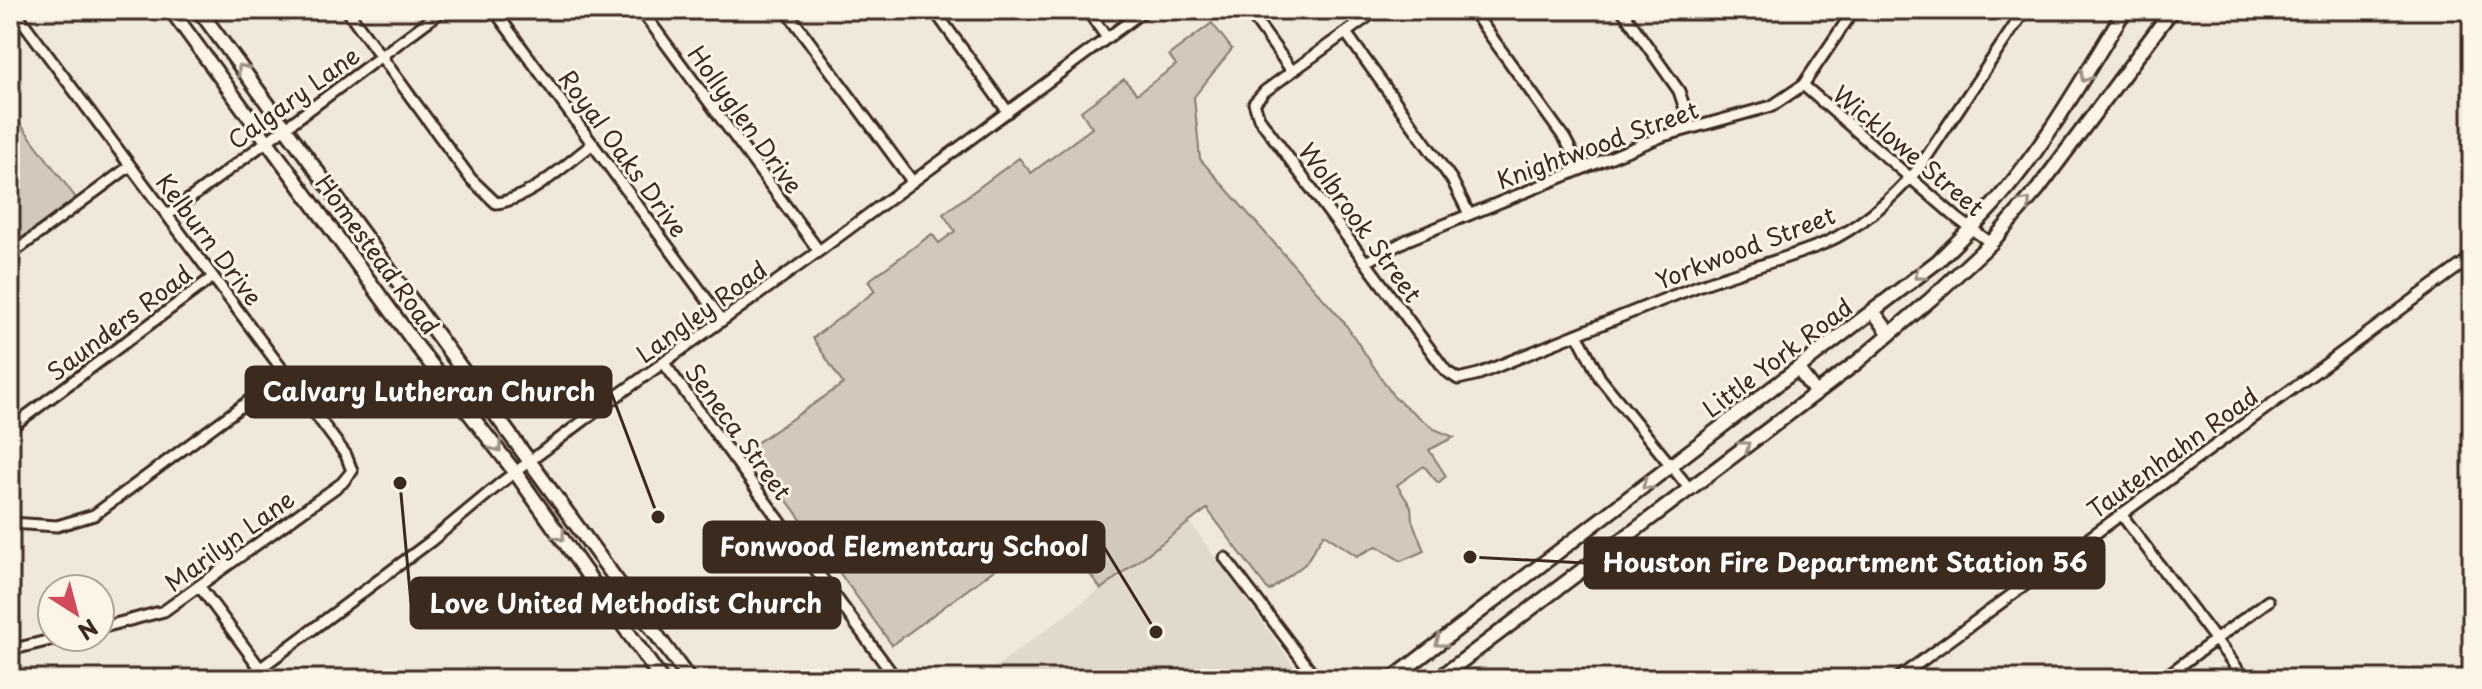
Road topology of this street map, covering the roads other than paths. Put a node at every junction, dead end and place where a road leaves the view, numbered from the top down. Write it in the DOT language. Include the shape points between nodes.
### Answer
graph roads {
  1 [pos="14,10"];
  2 [pos="199,10"];
  3 [pos="347,10"];
  4 [pos="443,10"];
  5 [pos="494,10"];
  6 [pos="641,10"];
  7 [pos="786,10"];
  8 [pos="934,10"];
  9 [pos="1087,10"];
  10 [pos="1145,10"];
  11 [pos="1248,10"];
  12 [pos="1377,10"];
  13 [pos="1472,10"];
  14 [pos="1622,10"];
  15 [pos="1854,10"];
  16 [pos="2025,10"];
  17 [pos="2125,10"];
  18 [pos="2172,10"];
  19 [pos="176,12"];
  20 [pos="1346,33"];
  21 [pos="1107,38"];
  22 [pos="381,57"];
  23 [pos="1292,71"];
  24 [pos="1803,85"];
  25 [pos="1008,112"];
  26 [pos="1691,127"];
  27 [pos="285,128"];
  28 [pos="268,140"];
  29 [pos="593,144"];
  30 [pos="130,166"];
  31 [pos="1581,169"];
  32 [pos="1910,178"];
  33 [pos="912,181"];
  34 [pos="1469,214"];
  35 [pos="168,215"];
  36 [pos="1970,229"];
  37 [pos="1991,243"];
  38 [pos="819,251"];
  39 [pos="377,254"];
  40 [pos="10,255"];
  41 [pos="2472,257"];
  42 [pos="1366,262"];
  43 [pos="359,267"];
  44 [pos="213,277"];
  45 [pos="1873,311"];
  46 [pos="722,320"];
  47 [pos="434,332"];
  48 [pos="1577,334"];
  49 [pos="1890,334"];
  50 [pos="416,345"];
  51 [pos="663,362"];
  52 [pos="1440,363"];
  53 [pos="1798,369"];
  54 [pos="285,374"];
  55 [pos="1816,393"];
  56 [pos="10,428"];
  57 [pos="529,462"];
  58 [pos="1672,466"];
  59 [pos="515,472"];
  60 [pos="1689,488"];
  61 [pos="331,491"];
  62 [pos="2121,514"];
  63 [pos="10,523"];
  64 [pos="1225,558"];
  65 [pos="200,587"];
  66 [pos="1508,590"];
  67 [pos="624,591"];
  68 [pos="2268,601"];
  69 [pos="608,606"];
  70 [pos="1526,612"];
  71 [pos="1476,615"];
  72 [pos="116,624"];
  73 [pos="1492,638"];
  74 [pos="2215,639"];
  75 [pos="36,644"];
  76 [pos="10,650"];
  77 [pos="260,668"];
  78 [pos="246,679"];
  79 [pos="661,679"];
  80 [pos="689,679"];
  81 [pos="896,679"];
  82 [pos="1317,679"];
  83 [pos="1392,679"];
  84 [pos="1438,679"];
  85 [pos="1897,679"];
  86 [pos="2162,679"];
  87 [pos="2245,679"];
  1 -- 30 [label="street, Kelburn Drive"];
  27 -- 2 [label="main road, Homestead Road, one-way"];
  3 -- 22 [label="street"];
  4 -- 22 [label="street, Calgary Lane"];
  5 -- 29 [label="street, Royal Oaks Drive"];
  6 -- 38 [label="street, Hollyglen Drive"];
  7 -- 33 [label="street"];
  8 -- 25 [label="street"];
  9 -- 21 [label="street"];
  10 -- 21 [label="street, Langley Road"];
  11 -- 23 [label="street"];
  12 -- 20 [label="street"];
  13 -- 31 [label="street"];
  14 -- 26 [label="street" via="1679,91"];
  15 -- 24 [label="street, Knightwood Street"];
  16 -- 32 [label="street, Yorkwood Street"];
  17 -- 36 [label="main road, Little York Road, one-way" via="2022,169"];
  37 -- 18 [label="main road, one-way"];
  19 -- 28 [label="main road, Homestead Road"];
  20 -- 23 [label="street"];
  20 -- 34 [label="street" via="1452,180"];
  21 -- 25 [label="street, Langley Road"];
  22 -- 27 [label="street, Calgary Lane"];
  22 -- 29 [label="street" via="471,179 496,203 530,190"];
  23 -- 42 [label="street, Wolbrook Street" via="1254,103 1259,118"];
  24 -- 26 [label="street, Knightwood Street" via="1772,106"];
  24 -- 32 [label="street, Wicklowe Street"];
  25 -- 33 [label="street, Langley Road"];
  26 -- 31 [label="street, Knightwood Street"];
  27 -- 28 [label="street, Calgary Lane"];
  27 -- 39 [label="main road, Homestead Road"];
  28 -- 35 [label="street, Calgary Lane"];
  28 -- 43 [label="main road, Homestead Road"];
  29 -- 46 [label="street, Royal Oaks Drive"];
  30 -- 35 [label="street, Kelburn Drive"];
  30 -- 40 [label="street"];
  31 -- 34 [label="street, Knightwood Street"];
  32 -- 36 [label="street, Wicklowe Street"];
  32 -- 48 [label="street, Yorkwood Street" via="1872,215 1828,242 1726,275"];
  33 -- 38 [label="street, Langley Road"];
  34 -- 42 [label="street, Knightwood Street"];
  35 -- 44 [label="street, Kelburn Drive"];
  36 -- 37 [label="street, Wicklowe Street"];
  36 -- 45 [label="main road, Little York Road, one-way"];
  37 -- 49 [label="main road"];
  38 -- 46 [label="street, Langley Road"];
  39 -- 43 [label="main road"];
  39 -- 47 [label="main road, Homestead Road"];
  41 -- 62 [label="street, Tautenhahn Road"];
  42 -- 52 [label="street, Wolbrook Street"];
  43 -- 50 [label="main road, Homestead Road"];
  44 -- 54 [label="street, Kelburn Drive"];
  44 -- 56 [label="street, Saunders Road"];
  45 -- 49 [label="main road"];
  45 -- 53 [label="main road, Little York Road"];
  46 -- 51 [label="street, Langley Road"];
  47 -- 50 [label="main road"];
  47 -- 57 [label="main road, Homestead Road"];
  48 -- 52 [label="street, Yorkwood Street" via="1468,377 1458,379"];
  48 -- 58 [label="street" via="1600,378"];
  49 -- 55 [label="main road"];
  50 -- 59 [label="main road, Homestead Road, one-way"];
  51 -- 57 [label="street, Langley Road"];
  51 -- 81 [label="street, Seneca Street"];
  53 -- 55 [label="main road"];
  53 -- 58 [label="main road, Little York Road"];
  54 -- 61 [label="street, Kelburn Drive" via="346,455 352,471"];
  54 -- 63 [label="street" via="94,515 57,526"];
  60 -- 55 [label="main road, one-way"];
  57 -- 59 [label="street, Langley Road"];
  57 -- 67 [label="main road, Homestead Road"];
  58 -- 60 [label="street"];
  58 -- 66 [label="main road, Little York Road, one-way"];
  59 -- 69 [label="main road, Homestead Road, one-way"];
  59 -- 77 [label="street, Langley Road"];
  60 -- 70 [label="main road"];
  61 -- 65 [label="street, Marilyn Lane"];
  62 -- 74 [label="street"];
  62 -- 85 [label="street, Tautenhahn Road"];
  64 -- 82 [label="street"];
  65 -- 72 [label="street, Marilyn Lane" via="164,611"];
  65 -- 77 [label="street"];
  66 -- 70 [label="main road"];
  66 -- 71 [label="main road, Little York Road"];
  67 -- 69 [label="main road"];
  67 -- 80 [label="main road, Homestead Road"];
  68 -- 74 [label="street"];
  69 -- 79 [label="main road, Homestead Road"];
  70 -- 73 [label="main road"];
  71 -- 73 [label="main road"];
  71 -- 83 [label="main road, Little York Road, one-way"];
  73 -- 84 [label="main road"];
  74 -- 86 [label="street"];
  74 -- 87 [label="street"];
  75 -- 76 [label="street"];
  77 -- 78 [label="street, Langley Road"];
}
